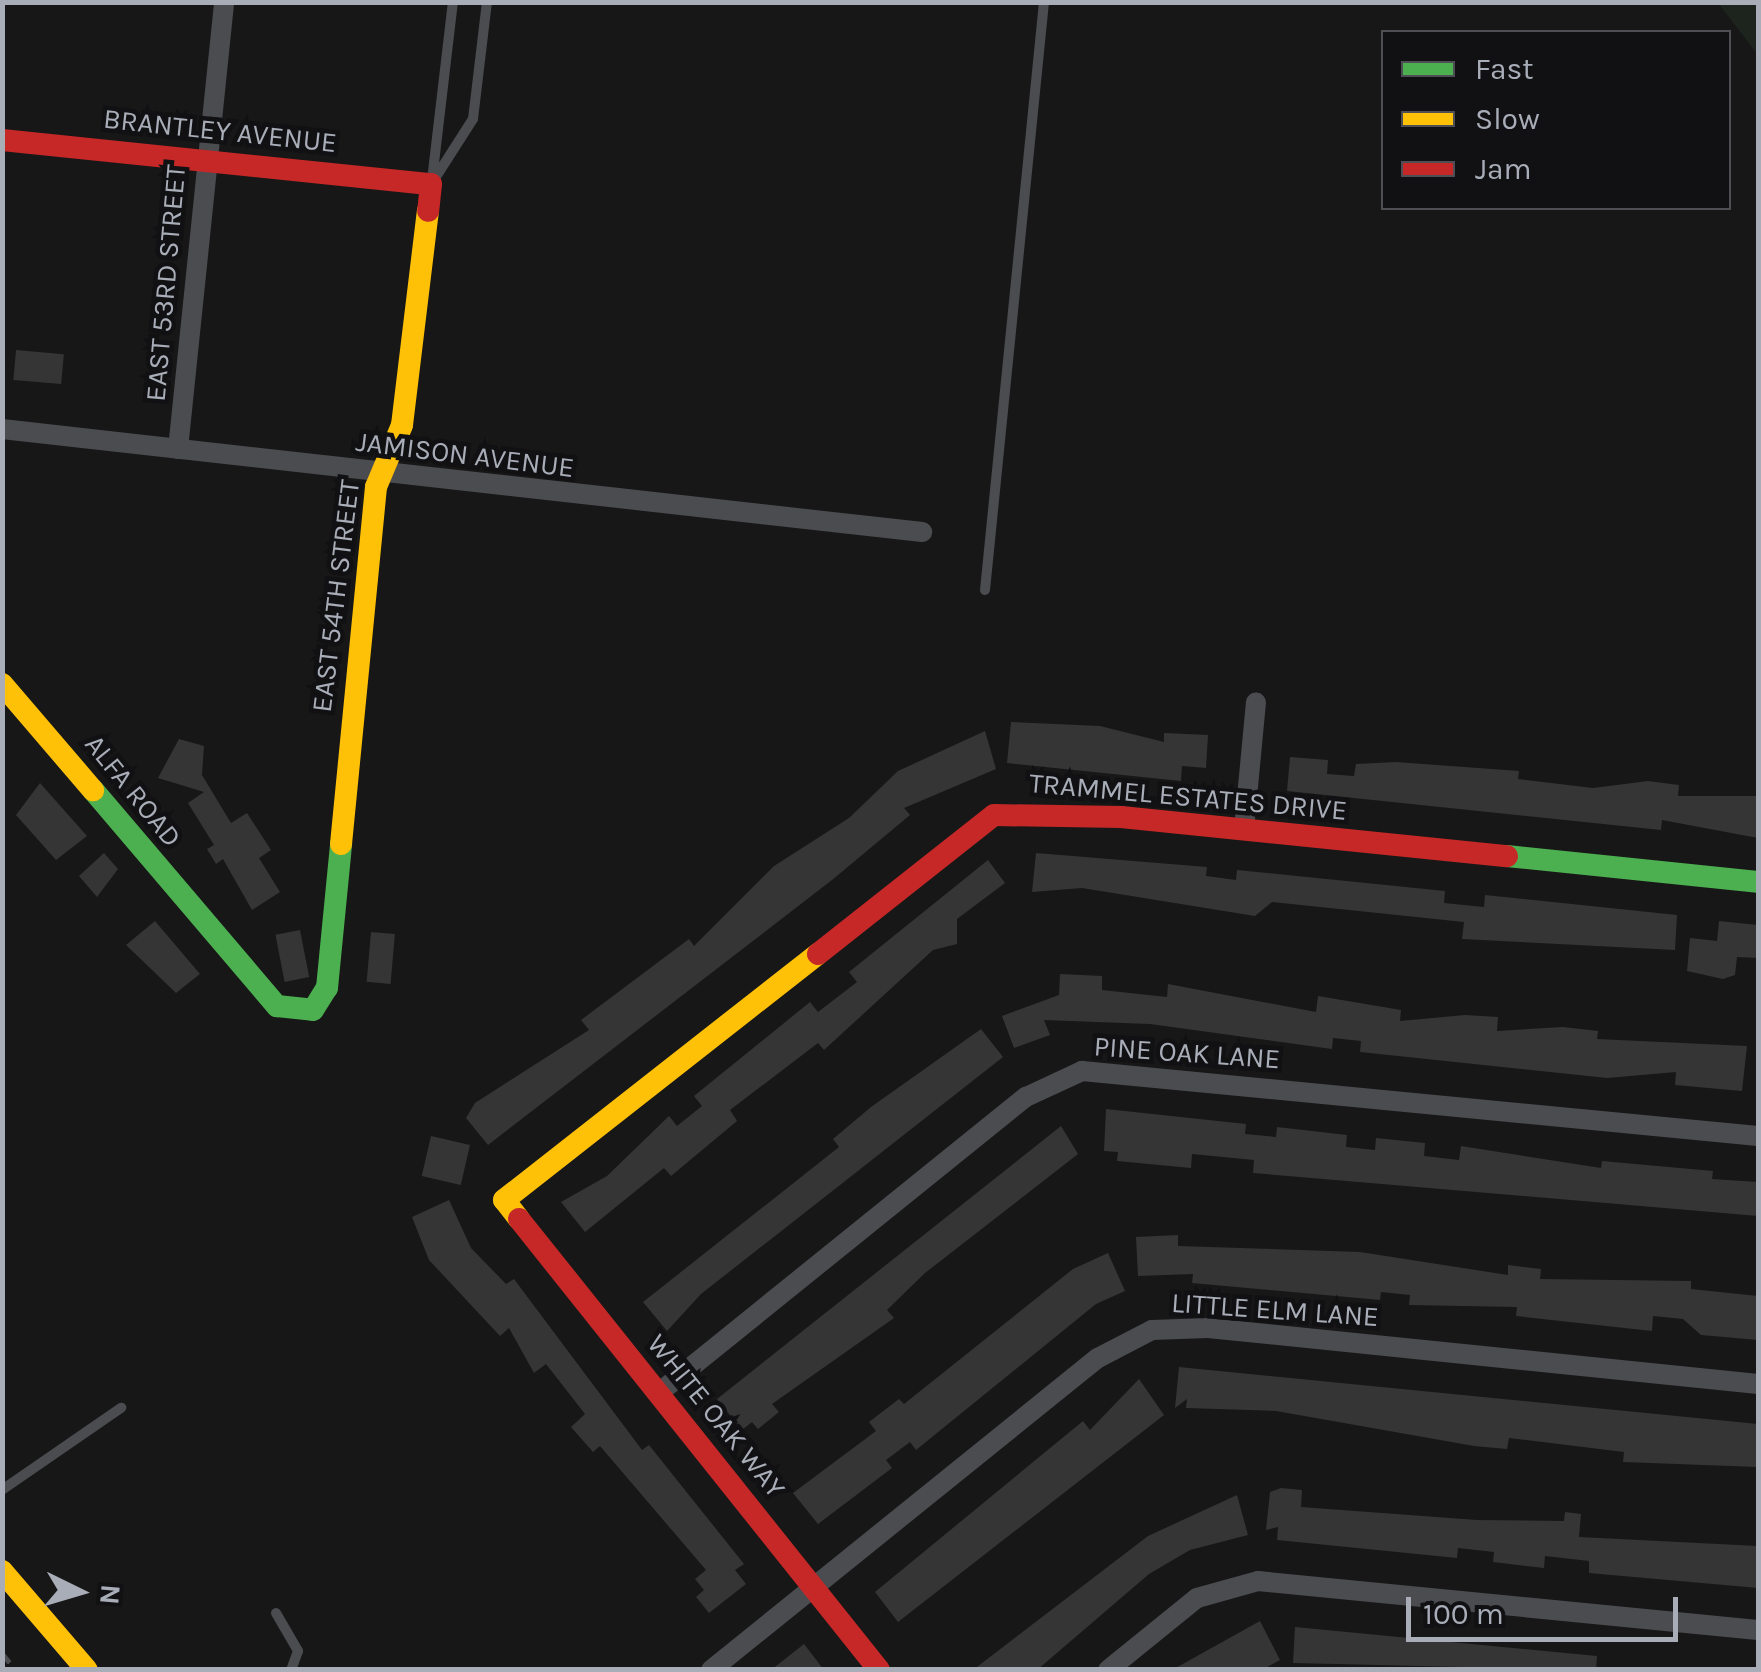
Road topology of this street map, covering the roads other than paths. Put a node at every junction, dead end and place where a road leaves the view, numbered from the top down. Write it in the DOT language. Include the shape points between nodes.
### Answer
graph roads {
  1 [pos="224,2"];
  2 [pos="452,2"];
  3 [pos="487,2"];
  4 [pos="1044,2"];
  5 [pos="2,140"];
  6 [pos="204,160"];
  7 [pos="431,184"];
  8 [pos="2,429"];
  9 [pos="178,449"];
  10 [pos="379,472"];
  11 [pos="922,532"];
  12 [pos="985,590"];
  13 [pos="2,684"];
  14 [pos="1256,704"];
  15 [pos="1244,830"];
  16 [pos="1758,882"];
  17 [pos="218,938"];
  18 [pos="1758,1136"];
  19 [pos="504,1200"];
  20 [pos="1758,1384"];
  21 [pos="660,1392"];
  22 [pos="121,1408"];
  23 [pos="2,1490"];
  24 [pos="2,1571"];
  25 [pos="814,1587"];
  26 [pos="276,1612"];
  27 [pos="1758,1630"];
  28 [pos="87,1670"];
  29 [pos="291,1670"];
  30 [pos="711,1670"];
  31 [pos="879,1670"];
  32 [pos="1108,1670"];
  1 -- 6 [label="street, EAST 53RD STREET"];
  2 -- 7 [label="lane, EAST 54TH STREET"];
  3 -- 7 [label="lane" via="473,119"];
  4 -- 12 [label="lane"];
  5 -- 6 [label="street, BRANTLEY AVENUE"];
  6 -- 7 [label="street, BRANTLEY AVENUE"];
  6 -- 9 [label="street, EAST 53RD STREET"];
  7 -- 10 [label="street, EAST 54TH STREET" via="402,425"];
  8 -- 9 [label="street, JAMISON AVENUE"];
  9 -- 10 [label="street, JAMISON AVENUE"];
  10 -- 11 [label="street, JAMISON AVENUE"];
  10 -- 17 [label="street, EAST 54TH STREET" via="322,1000 302,1015 276,1006"];
  13 -- 17 [label="street, ALFA ROAD"];
  14 -- 15 [label="street"];
  15 -- 16 [label="street, TRAMMEL ESTATES DRIVE"];
  15 -- 19 [label="street, TRAMMEL ESTATES DRIVE" via="1024,812 968,827"];
  18 -- 21 [label="street, PINE OAK LANE" via="1082,1072 1026,1097"];
  19 -- 21 [label="street, WHITE OAK WAY"];
  20 -- 25 [label="street, LITTLE ELM LANE" via="1208,1328 1152,1330 1098,1358"];
  21 -- 25 [label="street, WHITE OAK WAY"];
  22 -- 23 [label="lane"];
  24 -- 28 [label="street"];
  25 -- 30 [label="street, LITTLE ELM LANE"];
  25 -- 31 [label="street, WHITE OAK WAY"];
  26 -- 29 [label="lane" via="298,1651"];
  27 -- 32 [label="street" via="1258,1581 1197,1598"];
}
